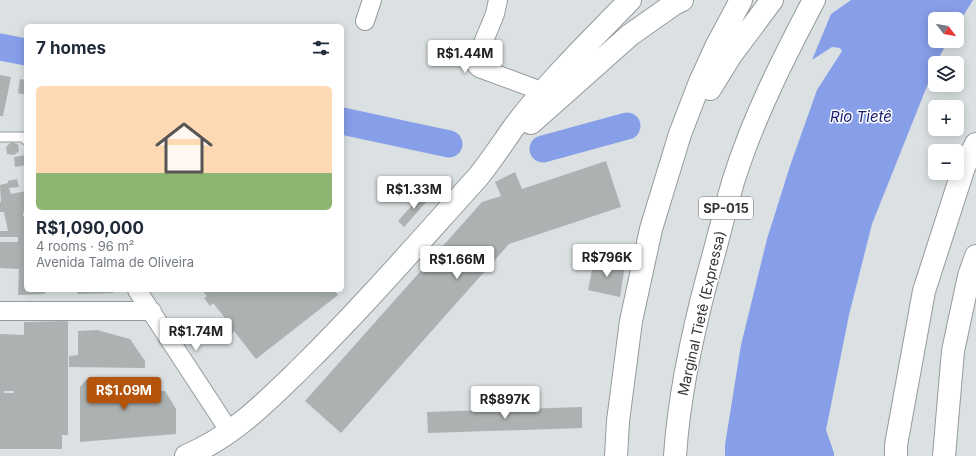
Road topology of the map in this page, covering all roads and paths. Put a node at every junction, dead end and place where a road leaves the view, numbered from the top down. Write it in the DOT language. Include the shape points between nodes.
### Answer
graph roads {
  1 [pos="372,0"];
  2 [pos="498,0"];
  3 [pos="630,0"];
  4 [pos="682,0"];
  5 [pos="740,0"];
  6 [pos="772,0"];
  7 [pos="814,0"];
  8 [pos="365,21"];
  9 [pos="544,92"];
  10 [pos="680,134"];
  11 [pos="0,137"];
  12 [pos="24,138"];
  13 [pos="976,144"];
  14 [pos="502,149"];
  15 [pos="976,256"];
  16 [pos="138,292"];
  17 [pos="0,311"];
  18 [pos="152,311"];
  19 [pos="230,432"];
  20 [pos="896,450"];
  21 [pos="944,451"];
  22 [pos="186,456"];
  23 [pos="616,456"];
  24 [pos="675,456"];
  1 -- 8 [label="street"];
  2 -- 9 [label="street" via="476,65"];
  3 -- 9 [label="highway"];
  4 -- 14 [label="highway" via="630,35"];
  5 -- 10 [label="highway" via="700,82"];
  6 -- 10 [label="highway" via="731,55"];
  7 -- 24 [label="highway, Marginal Tietê (Expressa) / SP-015" via="777,71 733,181 686,365 676,429"];
  9 -- 14 [label="highway" via="514,127"];
  10 -- 23 [label="highway" via="652,229 631,321"];
  11 -- 12 [label="lane"];
  13 -- 20 [label="highway" via="964,167 924,291"];
  14 -- 19 [label="highway" via="337,333 258,410"];
  15 -- 21 [label="highway" via="953,351"];
  16 -- 18 [label="street"];
  17 -- 18 [label="street"];
  18 -- 19 [label="street"];
  19 -- 22 [label="highway"];
}
